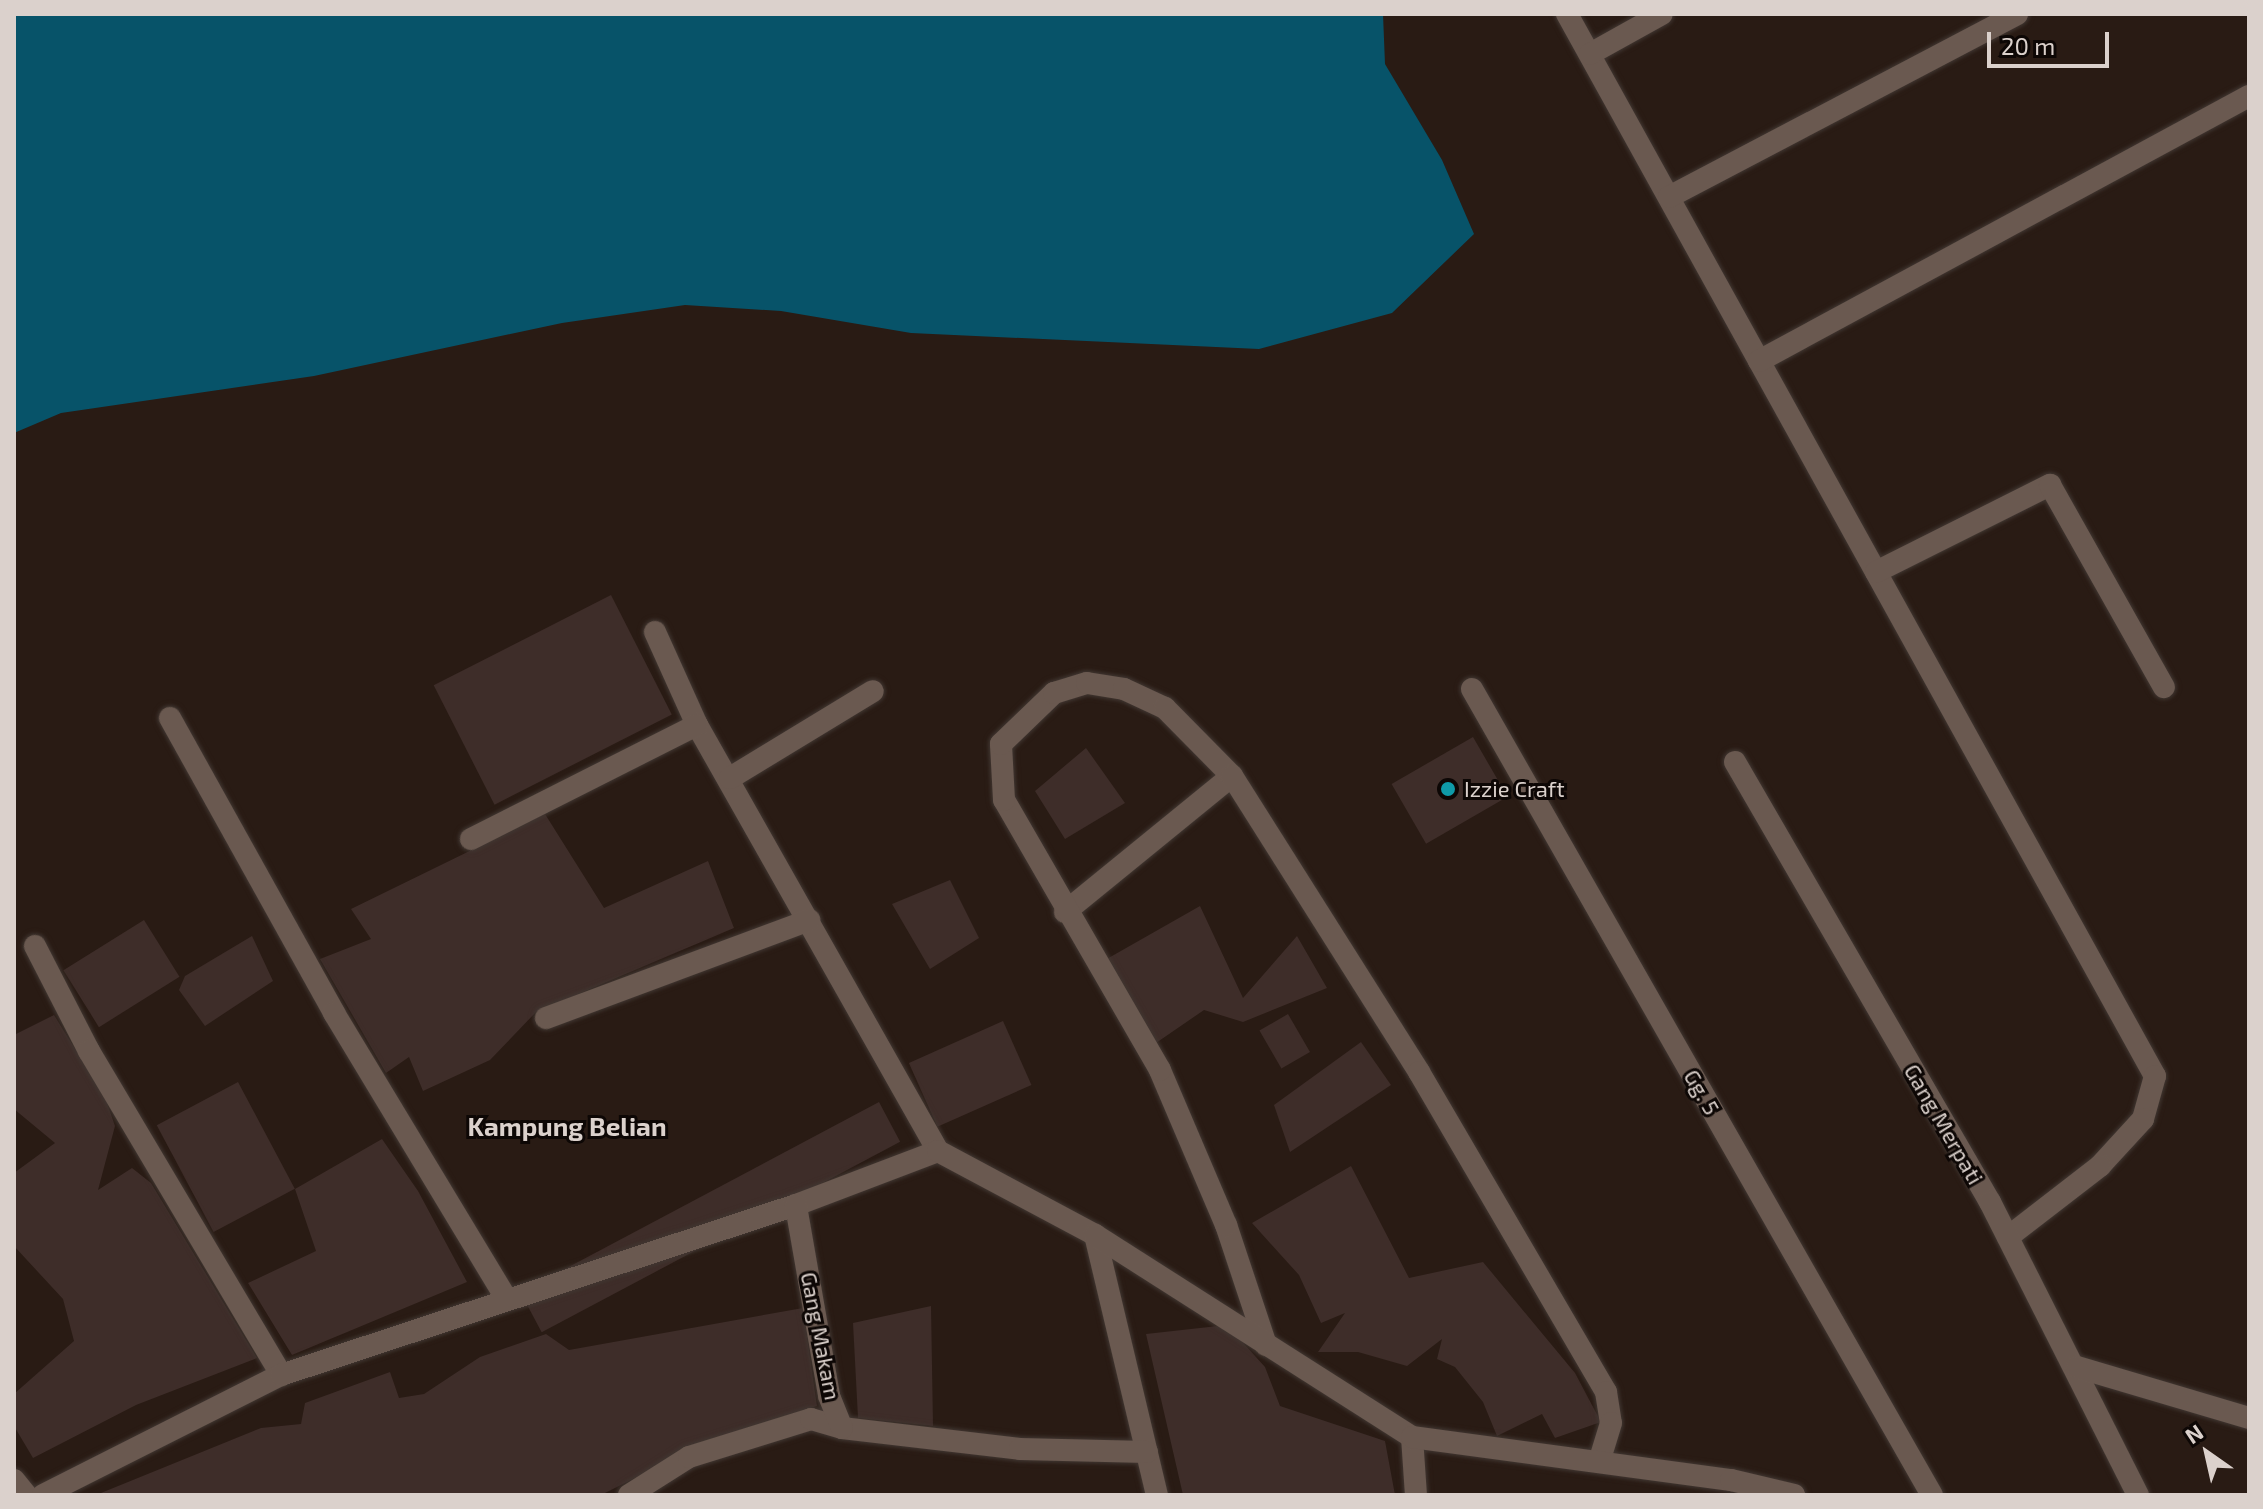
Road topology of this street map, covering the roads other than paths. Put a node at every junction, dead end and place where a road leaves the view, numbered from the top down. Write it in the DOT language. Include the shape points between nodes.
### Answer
graph roads {
  1 [pos="1567,14"];
  2 [pos="1662,14"];
  3 [pos="2017,14"];
  4 [pos="1590,54"];
  5 [pos="2249,96"];
  6 [pos="1669,197"];
  7 [pos="1759,361"];
  8 [pos="1876,572"];
  9 [pos="655,632"];
  10 [pos="2164,687"];
  11 [pos="1472,689"];
  12 [pos="873,691"];
  13 [pos="170,718"];
  14 [pos="697,725"];
  15 [pos="1735,762"];
  16 [pos="1232,776"];
  17 [pos="730,778"];
  18 [pos="471,839"];
  19 [pos="1065,912"];
  20 [pos="809,920"];
  21 [pos="35,946"];
  22 [pos="546,1018"];
  23 [pos="938,1151"];
  24 [pos="796,1205"];
  25 [pos="1095,1235"];
  26 [pos="2008,1237"];
  27 [pos="506,1298"];
  28 [pos="1266,1345"];
  29 [pos="2077,1367"];
  30 [pos="281,1375"];
  31 [pos="2249,1418"];
  32 [pos="842,1428"];
  33 [pos="1412,1437"];
  34 [pos="1147,1452"];
  35 [pos="1600,1460"];
  36 [pos="14,1480"];
  37 [pos="654,1489"];
  38 [pos="26,1495"];
  39 [pos="43,1495"];
  40 [pos="629,1495"];
  41 [pos="1157,1495"];
  42 [pos="1416,1495"];
  43 [pos="1794,1495"];
  44 [pos="1932,1495"];
  45 [pos="2138,1495"];
  1 -- 4 [label="street"];
  2 -- 4 [label="street"];
  3 -- 6 [label="street"];
  4 -- 6 [label="street"];
  5 -- 7 [label="street"];
  6 -- 7 [label="street"];
  7 -- 8 [label="street"];
  8 -- 10 [label="street" via="2050,485"];
  8 -- 26 [label="street" via="2155,1076 2143,1119 2100,1166"];
  9 -- 14 [label="street"];
  11 -- 44 [label="street, Gg. 5"];
  12 -- 17 [label="street"];
  13 -- 27 [label="street" via="334,1013"];
  14 -- 17 [label="street"];
  14 -- 18 [label="street"];
  15 -- 26 [label="street, Gang Merpati"];
  16 -- 19 [label="street"];
  16 -- 19 [label="street" via="1165,708 1138,695 1087,683 1054,693 1001,744 1004,800"];
  16 -- 35 [label="street" via="1419,1072 1606,1392 1611,1423"];
  17 -- 20 [label="street"];
  19 -- 28 [label="street" via="1160,1070 1226,1225"];
  20 -- 22 [label="street"];
  20 -- 23 [label="street"];
  21 -- 30 [label="street" via="89,1051"];
  23 -- 24 [label="street"];
  23 -- 25 [label="street"];
  24 -- 27 [label="street"];
  24 -- 32 [label="street, Gang Makam" via="829,1395"];
  25 -- 28 [label="street"];
  25 -- 34 [label="street"];
  26 -- 29 [label="street, Gang Merpati"];
  27 -- 30 [label="street"];
  28 -- 33 [label="street"];
  29 -- 31 [label="street"];
  29 -- 45 [label="street, Gang Merpati"];
  30 -- 39 [label="street"];
  32 -- 34 [label="street" via="1020,1449"];
  32 -- 37 [label="street, Gang Makam" via="811,1419 689,1457"];
  33 -- 35 [label="street"];
  33 -- 42 [label="street"];
  34 -- 41 [label="street"];
  35 -- 43 [label="street"];
  36 -- 38 [label="street"];
  37 -- 40 [label="street, Gang Makam"];
}
